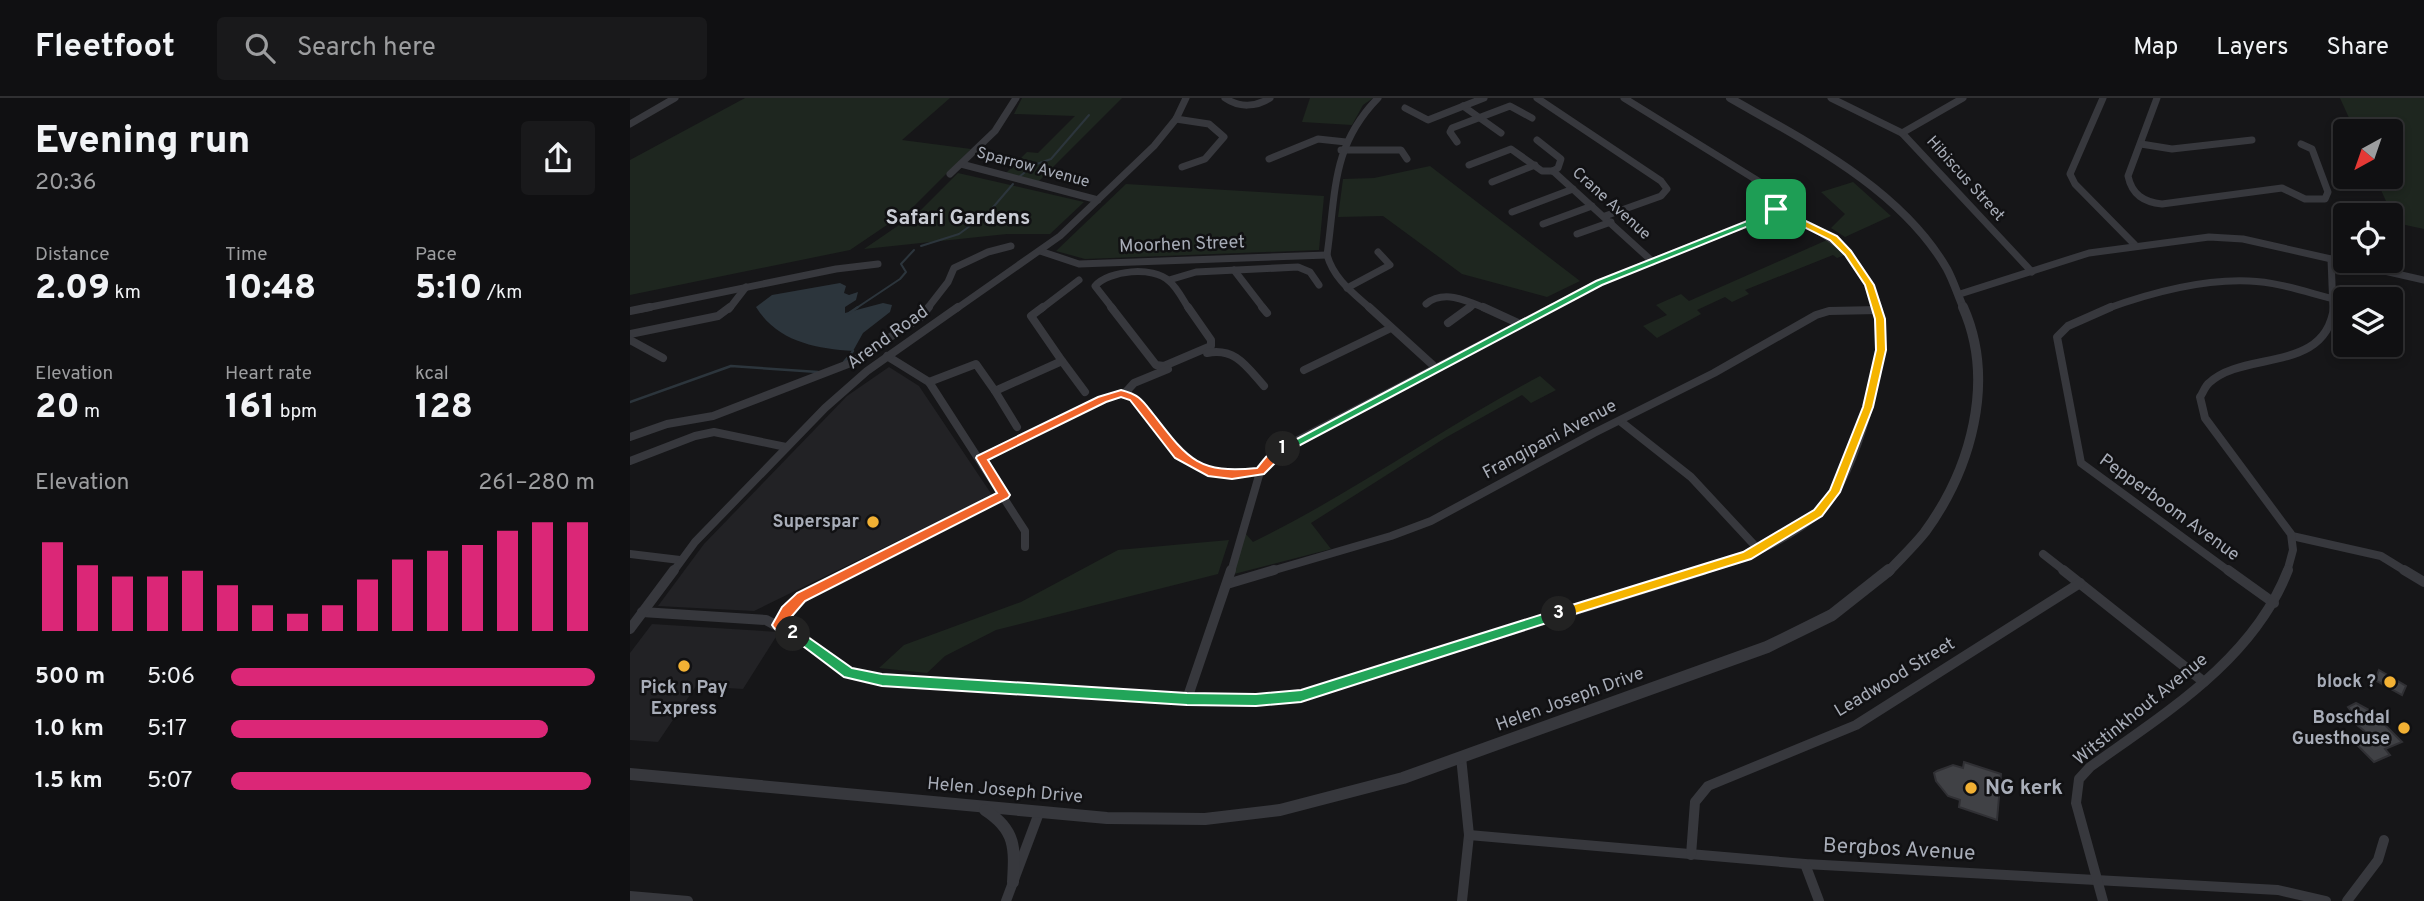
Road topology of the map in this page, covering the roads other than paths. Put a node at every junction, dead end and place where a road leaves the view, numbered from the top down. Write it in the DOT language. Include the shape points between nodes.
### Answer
graph roads {
  1 [pos="675,98"];
  2 [pos="1016,98"];
  3 [pos="1186,98"];
  4 [pos="1226,98"];
  5 [pos="1270,98"];
  6 [pos="1378,98"];
  7 [pos="1484,98"];
  8 [pos="1536,98"];
  9 [pos="1624,98"];
  10 [pos="1730,98"];
  11 [pos="1831,98"];
  12 [pos="1963,98"];
  13 [pos="2103,98"];
  14 [pos="2157,98"];
  15 [pos="1463,106"];
  16 [pos="1405,108"];
  17 [pos="1479,117"];
  18 [pos="1532,118"];
  19 [pos="1176,119"];
  20 [pos="630,124"];
  21 [pos="1501,133"];
  22 [pos="1902,133"];
  23 [pos="1537,140"];
  24 [pos="2252,140"];
  25 [pos="1346,142"];
  26 [pos="1457,142"];
  27 [pos="2141,144"];
  28 [pos="2301,144"];
  29 [pos="1341,150"];
  30 [pos="1269,159"];
  31 [pos="1407,159"];
  32 [pos="961,164"];
  33 [pos="1469,165"];
  34 [pos="1535,165"];
  35 [pos="1182,167"];
  36 [pos="1553,171"];
  37 [pos="950,174"];
  38 [pos="1492,183"];
  39 [pos="1573,189"];
  40 [pos="1098,200"];
  41 [pos="1592,205"];
  42 [pos="1776,209"];
  43 [pos="1512,212"];
  44 [pos="1608,219"];
  45 [pos="1543,224"];
  46 [pos="1577,234"];
  47 [pos="1011,246"];
  48 [pos="2136,246"];
  49 [pos="1040,251"];
  50 [pos="1378,252"];
  51 [pos="1327,255"];
  52 [pos="2331,259"];
  53 [pos="1155,262"];
  54 [pos="1653,262"];
  55 [pos="878,264"];
  56 [pos="1234,270"];
  57 [pos="2032,272"];
  58 [pos="1152,274"];
  59 [pos="1079,280"];
  60 [pos="1169,280"];
  61 [pos="2424,281"];
  62 [pos="1319,285"];
  63 [pos="746,287"];
  64 [pos="2333,287"];
  65 [pos="1347,288"];
  66 [pos="1960,294"];
  67 [pos="2333,299"];
  68 [pos="1426,304"];
  69 [pos="1473,305"];
  70 [pos="2333,305"];
  71 [pos="1878,310"];
  72 [pos="630,311"];
  73 [pos="1267,313"];
  74 [pos="1448,323"];
  75 [pos="1520,324"];
  76 [pos="1391,328"];
  77 [pos="630,334"];
  78 [pos="630,340"];
  79 [pos="887,356"];
  80 [pos="663,358"];
  81 [pos="1062,361"];
  82 [pos="1436,368"];
  83 [pos="1304,370"];
  84 [pos="929,382"];
  85 [pos="1264,386"];
  86 [pos="995,391"];
  87 [pos="1085,392"];
  88 [pos="1125,393"];
  89 [pos="1620,421"];
  90 [pos="1017,427"];
  91 [pos="630,437"];
  92 [pos="786,447"];
  93 [pos="981,458"];
  94 [pos="630,461"];
  95 [pos="1260,471"];
  96 [pos="1004,495"];
  97 [pos="2292,536"];
  98 [pos="1026,547"];
  99 [pos="1758,549"];
  100 [pos="630,554"];
  101 [pos="2043,554"];
  102 [pos="680,561"];
  103 [pos="2424,582"];
  104 [pos="2080,583"];
  105 [pos="1227,584"];
  106 [pos="2274,603"];
  107 [pos="642,612"];
  108 [pos="779,625"];
  109 [pos="630,629"];
  110 [pos="2204,682"];
  111 [pos="1187,699"];
  112 [pos="1461,757"];
  113 [pos="630,774"];
  114 [pos="980,807"];
  115 [pos="1039,813"];
  116 [pos="1469,835"];
  117 [pos="2384,840"];
  118 [pos="1690,855"];
  119 [pos="1804,864"];
  120 [pos="2097,880"];
  121 [pos="1013,882"];
  122 [pos="630,896"];
  123 [pos="652,899"];
  124 [pos="688,901"];
  125 [pos="1006,901"];
  126 [pos="1462,901"];
  127 [pos="1819,901"];
  128 [pos="2104,901"];
  129 [pos="2326,901"];
  130 [pos="2347,901"];
  1 -- 20 [label="street"];
  2 -- 32 [label="street" via="1002,123"];
  3 -- 19 [label="street, Arend Road"];
  4 -- 5 [label="street" via="1254,105"];
  6 -- 25 [label="street"];
  7 -- 15 [label="street"];
  8 -- 44 [label="street" via="1667,189 1661,197"];
  9 -- 42 [label="street" via="1763,184 1774,194"];
  10 -- 66 [label="street, Helen Joseph Drive" via="1817,148 1886,197 1922,235"];
  11 -- 22 [label="street, Hibiscus Street"];
  12 -- 22 [label="street"];
  13 -- 48 [label="street" via="2070,174"];
  14 -- 27 [label="street"];
  15 -- 16 [label="street" via="1428,120"];
  15 -- 17 [label="street"];
  17 -- 18 [label="street" via="1512,106"];
  17 -- 21 [label="street"];
  17 -- 26 [label="street" via="1450,130"];
  19 -- 35 [label="street" via="1204,122 1224,136 1205,159"];
  19 -- 40 [label="street, Arend Road"];
  22 -- 57 [label="street, Hibiscus Street"];
  23 -- 36 [label="street, Crane Avenue" via="1560,159"];
  24 -- 27 [label="street" via="2172,149"];
  25 -- 29 [label="street"];
  25 -- 30 [label="street" via="1315,139"];
  27 -- 28 [label="street" via="2129,184 2142,200 2154,204 2278,189 2312,200 2327,198 2313,151"];
  29 -- 31 [label="street" via="1401,150"];
  29 -- 51 [label="street"];
  32 -- 37 [label="street"];
  32 -- 40 [label="street, Sparrow Avenue"];
  33 -- 34 [label="street" via="1511,149"];
  34 -- 36 [label="street"];
  34 -- 38 [label="street"];
  36 -- 39 [label="street, Crane Avenue"];
  39 -- 41 [label="street, Crane Avenue"];
  39 -- 43 [label="street"];
  40 -- 49 [label="street, Arend Road"];
  41 -- 44 [label="street, Crane Avenue"];
  41 -- 45 [label="street"];
  42 -- 54 [label="street"];
  42 -- 71 [label="street" via="1840,245 1865,276"];
  44 -- 46 [label="street"];
  44 -- 54 [label="street, Crane Avenue"];
  47 -- 91 [label="street" via="954,268 920,318 848,364 713,416 667,424"];
  48 -- 52 [label="street" via="2231,237"];
  48 -- 57 [label="street" via="2089,253"];
  49 -- 53 [label="street, Moorhen Street" via="1079,264"];
  49 -- 79 [label="street, Arend Road"];
  50 -- 65 [label="street" via="1390,265"];
  51 -- 53 [label="street, Moorhen Street"];
  51 -- 65 [label="street" via="1331,269"];
  52 -- 61 [label="street"];
  52 -- 64 [label="street"];
  53 -- 58 [label="street"];
  54 -- 75 [label="street" via="1599,283"];
  55 -- 63 [label="street"];
  56 -- 60 [label="street" via="1196,272"];
  56 -- 62 [label="street" via="1304,268"];
  56 -- 73 [label="street"];
  57 -- 66 [label="street"];
  58 -- 60 [label="street"];
  58 -- 60 [label="street" via="1111,275 1095,286 1160,366 1213,344"];
  59 -- 81 [label="street" via="1031,316"];
  63 -- 72 [label="street"];
  63 -- 77 [label="street" via="718,316"];
  65 -- 76 [label="street"];
  66 -- 112 [label="street, Helen Joseph Drive" via="1979,362 1980,407 1973,438 1949,498 1892,570 1797,634"];
  67 -- 106 [label="street, Pepperboom Avenue" via="2238,281 2156,293 2075,321 2057,337 2081,463"];
  68 -- 69 [label="street" via="1441,296"];
  69 -- 74 [label="street"];
  69 -- 75 [label="street"];
  70 -- 97 [label="street" via="2329,327 2314,343 2287,358 2214,378 2203,386 2199,397 2208,423"];
  71 -- 89 [label="street, Frangipani Avenue" via="1816,315"];
  71 -- 99 [label="street" via="1882,341 1868,407 1835,492 1818,513"];
  75 -- 82 [label="street"];
  76 -- 82 [label="street"];
  76 -- 83 [label="street"];
  78 -- 80 [label="street"];
  79 -- 84 [label="street"];
  79 -- 92 [label="street, Arend Road"];
  81 -- 86 [label="street"];
  81 -- 87 [label="street"];
  82 -- 95 [label="street" via="1294,442"];
  84 -- 86 [label="street" via="976,364"];
  84 -- 93 [label="street"];
  85 -- 88 [label="street" via="1232,353 1219,349 1141,380"];
  86 -- 90 [label="street"];
  88 -- 93 [label="street" via="1102,399"];
  88 -- 95 [label="street" via="1140,402 1179,455 1196,467 1219,474"];
  89 -- 99 [label="street" via="1691,477"];
  89 -- 105 [label="street, Frangipani Avenue" via="1417,527"];
  92 -- 94 [label="street" via="714,432"];
  92 -- 102 [label="street, Arend Road"];
  93 -- 96 [label="street"];
  95 -- 105 [label="street"];
  96 -- 98 [label="street" via="1025,531"];
  96 -- 108 [label="street" via="811,591 794,603"];
  97 -- 103 [label="street" via="2381,556"];
  97 -- 106 [label="street, Witstinkhout Avenue" via="2291,562"];
  99 -- 111 [label="street" via="1681,578 1301,696"];
  100 -- 102 [label="street"];
  101 -- 104 [label="street"];
  102 -- 107 [label="street, Arend Road"];
  104 -- 110 [label="street"];
  104 -- 118 [label="street, Leadwood Street" via="1856,725 1708,786 1695,802"];
  105 -- 111 [label="street"];
  106 -- 110 [label="street, Witstinkhout Avenue"];
  107 -- 108 [label="street" via="766,620"];
  107 -- 109 [label="street, Arend Road"];
  108 -- 111 [label="street" via="834,665 868,678"];
  110 -- 120 [label="street, Witstinkhout Avenue" via="2080,779 2077,803"];
  112 -- 115 [label="street, Helen Joseph Drive" via="1308,804 1237,817 1158,821"];
  112 -- 116 [label="street"];
  113 -- 114 [label="street, Helen Joseph Drive"];
  114 -- 115 [label="street, Helen Joseph Drive"];
  114 -- 121 [label="street" via="995,816 1013,839"];
  115 -- 121 [label="street"];
  116 -- 118 [label="street, Bergbos Avenue"];
  116 -- 126 [label="street"];
  117 -- 130 [label="street" via="2370,875"];
  118 -- 119 [label="street, Bergbos Avenue"];
  119 -- 120 [label="street, Bergbos Avenue"];
  119 -- 127 [label="street"];
  120 -- 128 [label="street, Witstinkhout Avenue"];
  120 -- 129 [label="street, Bergbos Avenue" via="2278,890"];
  121 -- 125 [label="street"];
  122 -- 123 [label="street"];
  123 -- 124 [label="street"];
}
